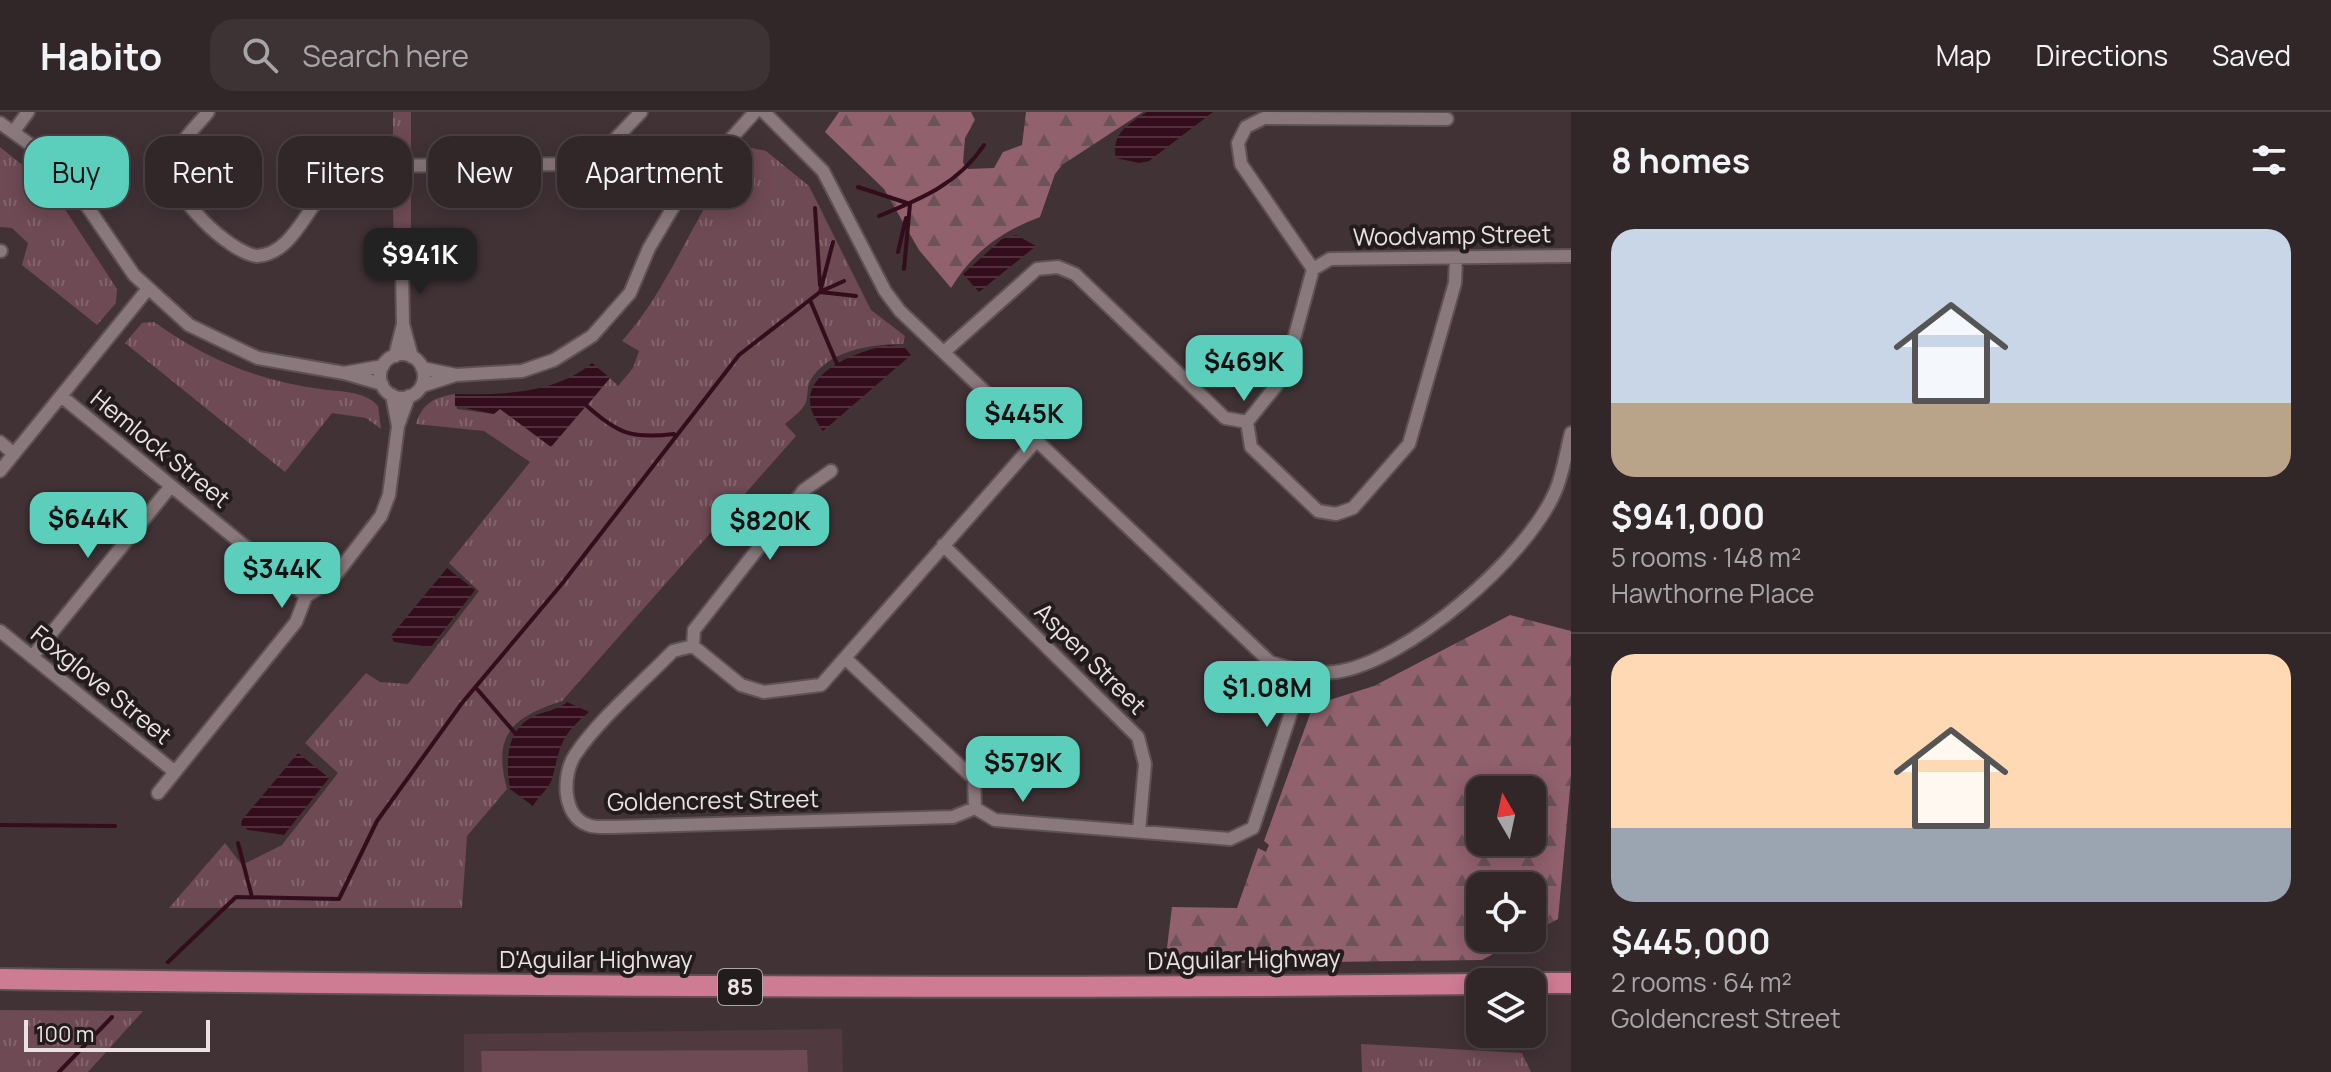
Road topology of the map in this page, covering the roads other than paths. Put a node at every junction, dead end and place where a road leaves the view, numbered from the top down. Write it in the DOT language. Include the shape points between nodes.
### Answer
graph roads {
  1 [pos="28,112"];
  2 [pos="208,112"];
  3 [pos="641,112"];
  4 [pos="755,112"];
  5 [pos="764,112"];
  6 [pos="1447,119"];
  7 [pos="0,123"];
  8 [pos="14,131"];
  9 [pos="1571,256"];
  10 [pos="1456,258"];
  11 [pos="402,268"];
  12 [pos="1313,269"];
  13 [pos="147,290"];
  14 [pos="403,324"];
  15 [pos="944,352"];
  16 [pos="395,356"];
  17 [pos="412,357"];
  18 [pos="383,366"];
  19 [pos="422,368"];
  20 [pos="344,373"];
  21 [pos="456,375"];
  22 [pos="382,384"];
  23 [pos="422,386"];
  24 [pos="392,395"];
  25 [pos="61,396"];
  26 [pos="409,396"];
  27 [pos="1247,422"];
  28 [pos="398,426"];
  29 [pos="1571,433"];
  30 [pos="1036,441"];
  31 [pos="0,442"];
  32 [pos="14,454"];
  33 [pos="0,471"];
  34 [pos="831,471"];
  35 [pos="171,486"];
  36 [pos="943,545"];
  37 [pos="306,596"];
  38 [pos="0,631"];
  39 [pos="693,646"];
  40 [pos="32,657"];
  41 [pos="845,658"];
  42 [pos="1304,673"];
  43 [pos="175,772"];
  44 [pos="158,793"];
  45 [pos="975,808"];
  46 [pos="1139,831"];
  47 [pos="0,979"];
  48 [pos="1546,983"];
  49 [pos="1571,983"];
  50 [pos="1466,984"];
  1 -- 8 [label="street"];
  2 -- 3 [label="street" via="174,157 173,178 211,227 241,251 257,256 280,249 333,179 347,169 574,164 601,154"];
  4 -- 21 [label="street" via="681,194 630,293 592,336 540,367 502,375"];
  5 -- 15 [label="street" via="818,164 885,291"];
  6 -- 12 [label="street" via="1264,118 1246,127 1238,143 1241,164"];
  7 -- 8 [label="street"];
  8 -- 13 [label="street" via="67,175"];
  9 -- 10 [label="street, Woodvamp Street"];
  10 -- 12 [label="street, Woodvamp Street" via="1330,259"];
  10 -- 27 [label="street" via="1455,283 1409,444 1353,508 1336,514 1318,511 1251,447"];
  11 -- 14 [label="street"];
  12 -- 27 [label="street" via="1284,376"];
  13 -- 20 [label="street" via="189,325 232,348 283,364"];
  13 -- 25 [label="street"];
  14 -- 16 [label="street"];
  14 -- 17 [label="street"];
  15 -- 27 [label="street" via="1037,269 1058,267 1075,274 1225,418"];
  15 -- 30 [label="street"];
  16 -- 17 [label="street"];
  16 -- 18 [label="street"];
  17 -- 19 [label="street"];
  18 -- 20 [label="street"];
  18 -- 22 [label="street"];
  19 -- 21 [label="street"];
  19 -- 23 [label="street"];
  20 -- 22 [label="street"];
  21 -- 23 [label="street"];
  22 -- 24 [label="street"];
  23 -- 26 [label="street"];
  24 -- 26 [label="street"];
  24 -- 28 [label="street, Foxglove Street"];
  25 -- 32 [label="street"];
  25 -- 35 [label="street, Hemlock Street"];
  26 -- 28 [label="street, Foxglove Street"];
  28 -- 37 [label="street, Foxglove Street" via="381,516 331,581"];
  29 -- 42 [label="street" via="1556,491 1537,525 1442,619 1363,666"];
  30 -- 36 [label="street"];
  30 -- 42 [label="street" via="1270,662"];
  31 -- 32 [label="street"];
  32 -- 33 [label="street"];
  34 -- 39 [label="street" via="804,490 694,630"];
  35 -- 37 [label="street, Hemlock Street"];
  35 -- 40 [label="street"];
  36 -- 41 [label="street"];
  36 -- 46 [label="street, Aspen Street" via="1138,737 1145,764"];
  37 -- 43 [label="street, Foxglove Street" via="296,622"];
  38 -- 40 [label="street, Foxglove Street"];
  39 -- 41 [label="street" via="741,685 764,692 821,685"];
  39 -- 45 [label="street, Goldencrest Street" via="673,651 574,756 567,783 570,809 588,825 953,817"];
  40 -- 43 [label="street, Foxglove Street"];
  41 -- 45 [label="street" via="974,779"];
  42 -- 46 [label="street" via="1253,828 1230,839"];
  43 -- 44 [label="street, Foxglove Street"];
  45 -- 46 [label="street" via="995,820"];
  47 -- 50 [label="highway, D'Aguilar Highway / 85" via="608,987"];
  48 -- 49 [label="highway"];
}
